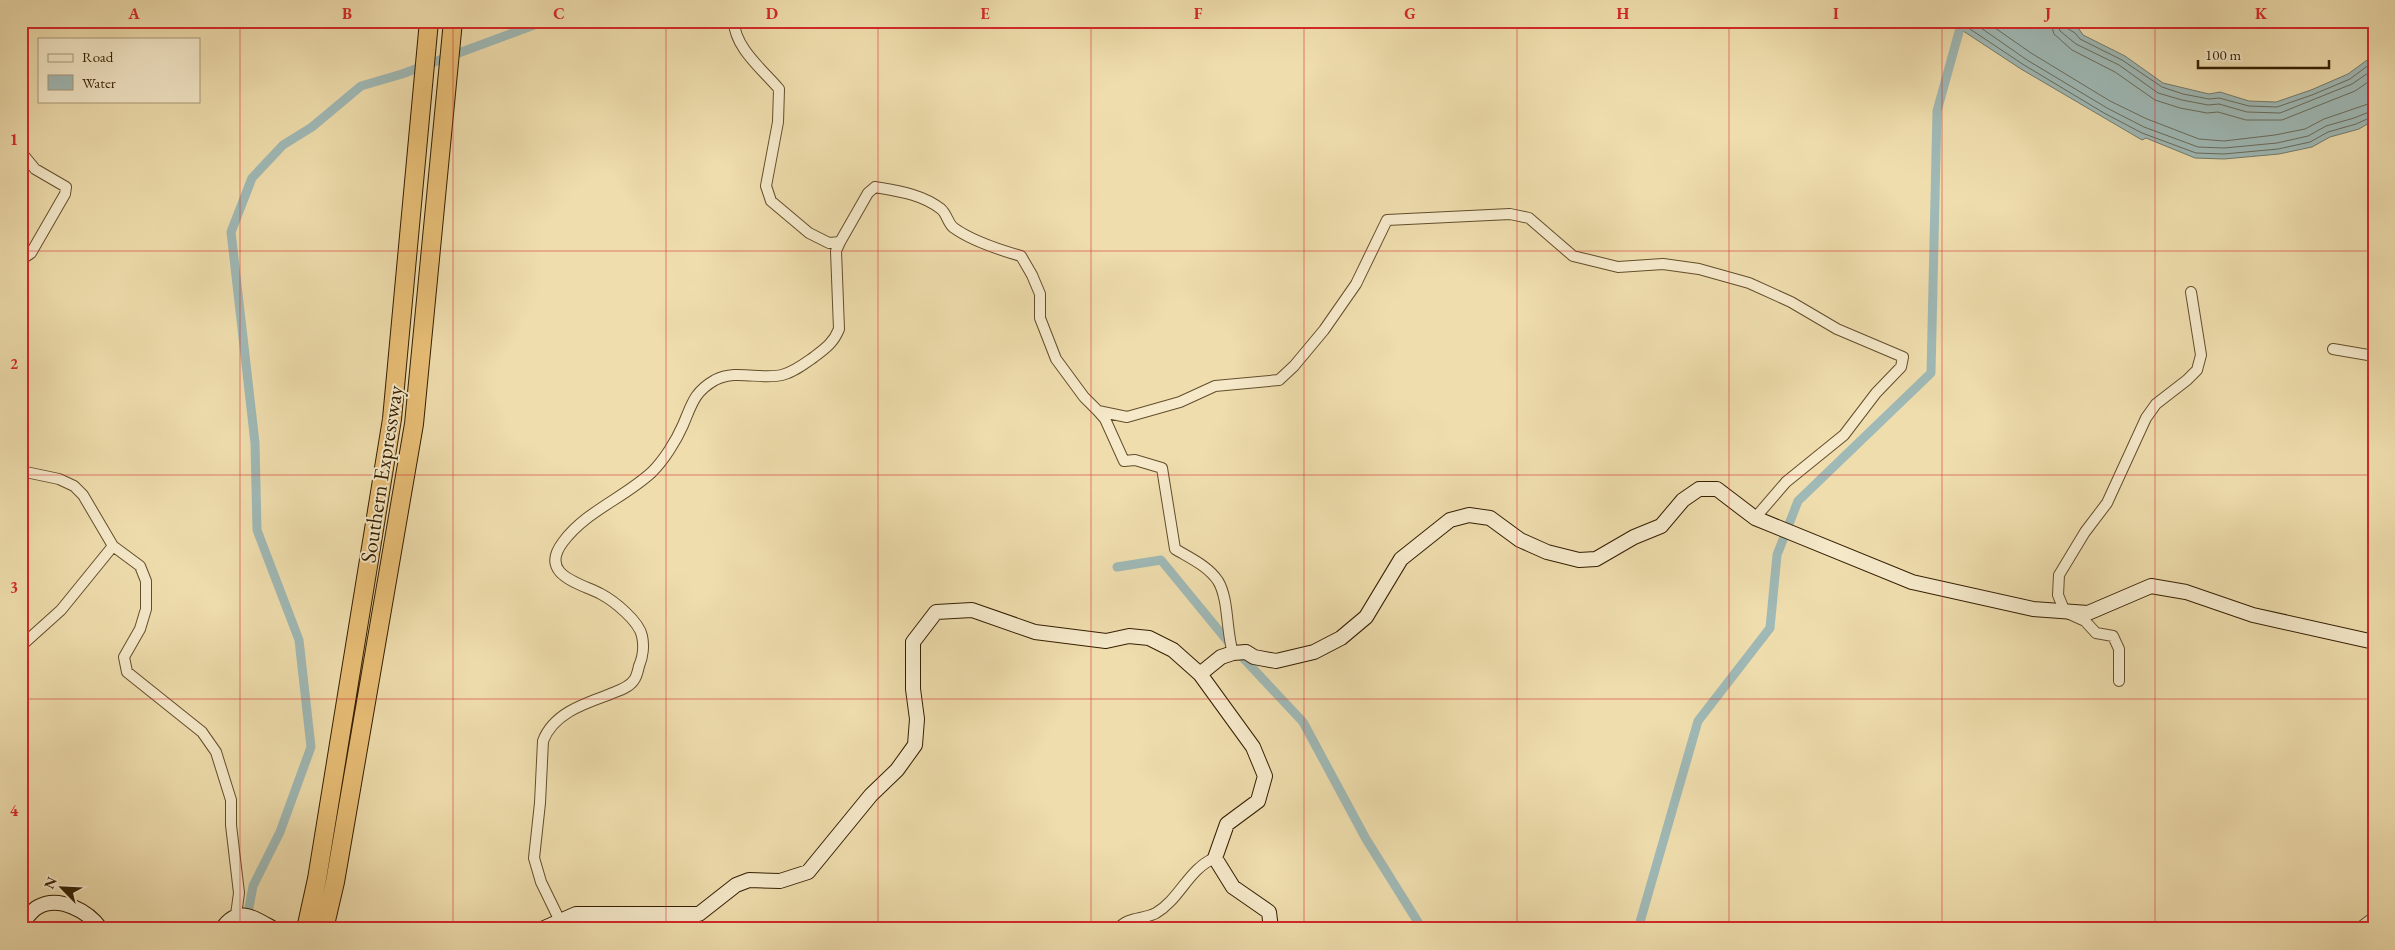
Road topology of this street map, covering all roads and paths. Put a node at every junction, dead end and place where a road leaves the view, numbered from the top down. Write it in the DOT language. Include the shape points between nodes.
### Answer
graph roads {
  1 [pos="430,21"];
  2 [pos="453,21"];
  3 [pos="734,21"];
  4 [pos="21,152"];
  5 [pos="840,242"];
  6 [pos="21,260"];
  7 [pos="2191,292"];
  8 [pos="2332,349"];
  9 [pos="2374,356"];
  10 [pos="1098,411"];
  11 [pos="21,471"];
  12 [pos="1755,518"];
  13 [pos="113,546"];
  14 [pos="2065,612"];
  15 [pos="2374,642"];
  16 [pos="21,646"];
  17 [pos="1236,648"];
  18 [pos="1200,674"];
  19 [pos="2119,681"];
  20 [pos="1215,858"];
  21 [pos="242,915"];
  22 [pos="2374,917"];
  23 [pos="560,921"];
  24 [pos="21,924"];
  25 [pos="101,929"];
  26 [pos="222,929"];
  27 [pos="274,929"];
  28 [pos="306,929"];
  29 [pos="324,929"];
  30 [pos="542,929"];
  31 [pos="1118,929"];
  32 [pos="1271,929"];
  33 [pos="2358,929"];
  1 -- 28 [label="highway, Southern Expressway" via="392,420 318,880"];
  2 -- 29 [label="highway, Southern Expressway" via="414,424"];
  3 -- 5 [label="street" via="738,40 779,89 778,122 766,186 771,201 809,233 829,243"];
  4 -- 6 [label="street" via="35,170 66,187 31,253"];
  5 -- 10 [label="street" via="868,193 875,188 925,199 943,210 952,227 998,250 1022,256 1040,294 1040,318 1056,359"];
  5 -- 23 [label="street" via="836,251 839,329 835,339 794,371 783,375 726,376 707,386 692,401 680,431 658,465 593,513 563,542 558,552 555,560 560,573 602,595 634,620 643,638 642,660 634,681 562,716 542,741 534,858 541,882"];
  7 -- 14 [label="street" via="2201,355 2197,370 2156,404 2146,418 2107,503 2085,532 2060,575 2058,595"];
  8 -- 9 [label="street"];
  10 -- 12 [label="street" via="1127,416 1180,402 1214,386 1279,380 1324,330 1351,291 1388,220 1510,214 1529,218 1573,256 1618,267 1663,264 1699,269 1749,282 1837,329 1903,357 1901,367 1844,435 1786,482"];
  10 -- 17 [label="street" via="1124,460 1162,468 1174,549 1201,564 1218,582"];
  11 -- 13 [label="street" via="59,479 74,486 83,495"];
  12 -- 14 [label="street" via="1912,582 2033,609"];
  12 -- 17 [label="street" via="1717,489 1699,489 1683,500 1661,526 1596,559 1579,560 1520,540 1490,518 1469,515 1450,520 1401,559 1366,617 1341,638 1314,652 1276,661 1254,657"];
  13 -- 16 [label="street" via="61,610"];
  13 -- 21 [label="street" via="140,566 146,581 146,610 124,657 127,672 202,732 216,752 231,800"];
  14 -- 15 [label="street" via="2088,613 2150,586 2186,592 2253,615"];
  14 -- 19 [label="street" via="2085,621 2096,633 2113,636 2120,649"];
  17 -- 18 [label="street"];
  18 -- 20 [label="street" via="1253,747 1265,776 1258,800 1227,824"];
  18 -- 23 [label="street" via="1173,650 1149,638 1129,636 1106,641 1035,632 972,610 936,612 914,642 913,689 917,719 914,745 897,770 871,795 808,872 780,881 749,880 736,885 699,914 576,914"];
  20 -- 31 [label="street" via="1204,862 1172,899 1155,913 1124,921"];
  20 -- 32 [label="street" via="1232,887 1270,912"];
  21 -- 26 [label="street" via="228,920"];
  21 -- 27 [label="street"];
  22 -- 33 [label="street"];
  23 -- 30 [label="street"];
  24 -- 25 [label="street" via="37,907 52,902 76,908 94,919"];
}
